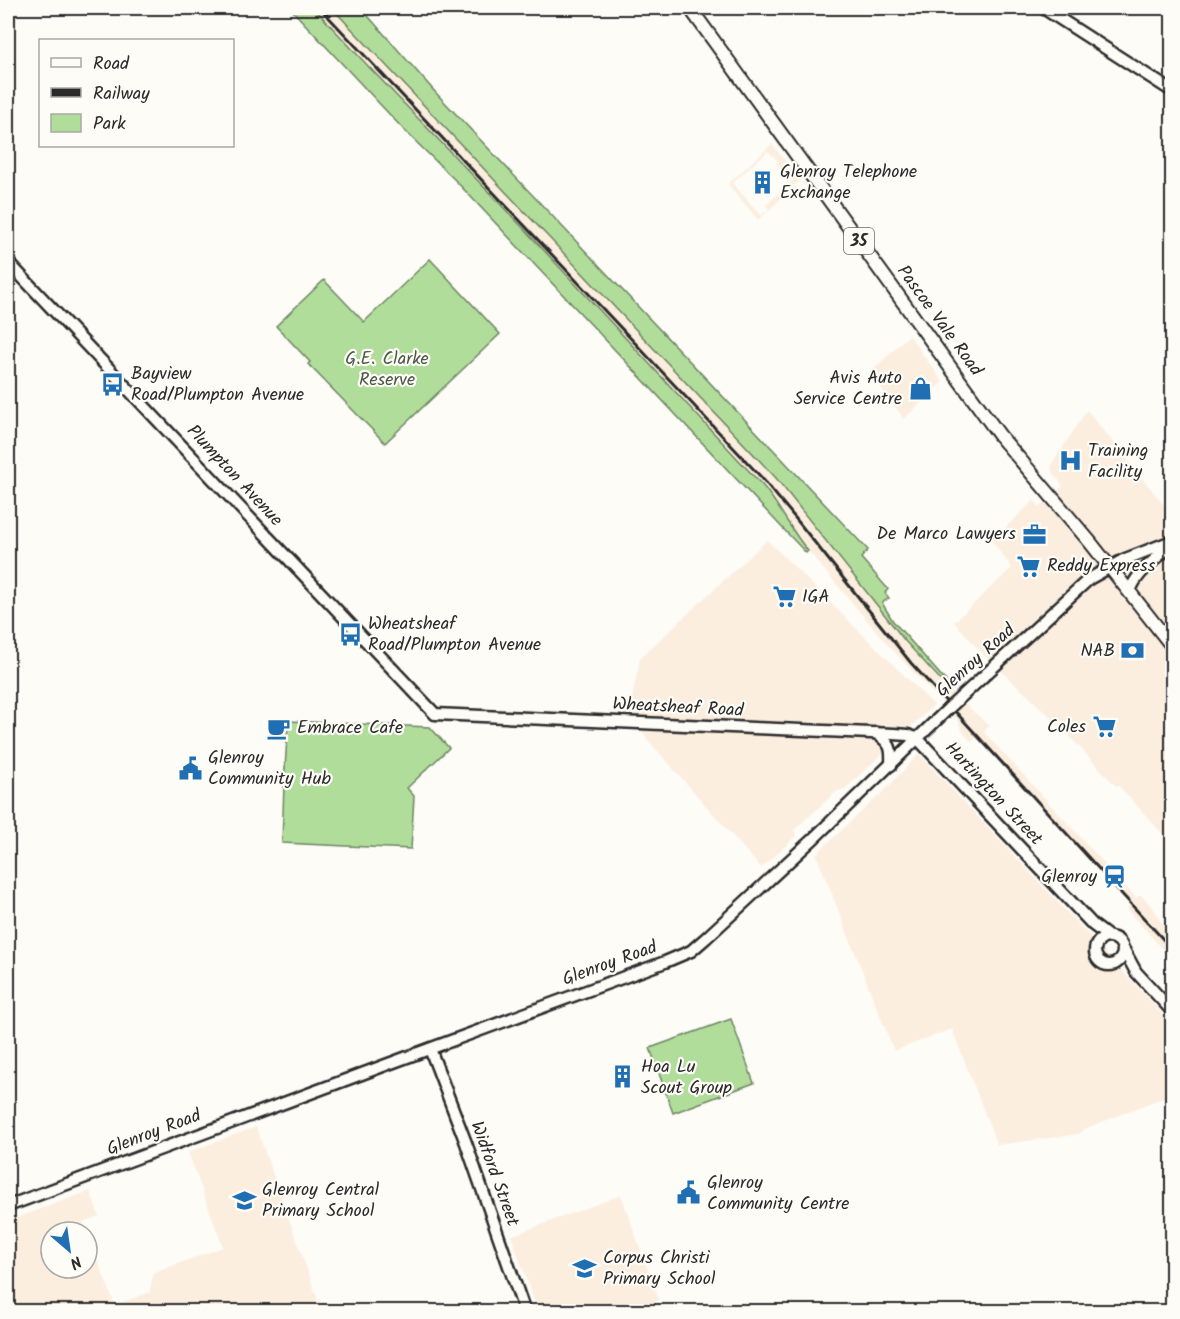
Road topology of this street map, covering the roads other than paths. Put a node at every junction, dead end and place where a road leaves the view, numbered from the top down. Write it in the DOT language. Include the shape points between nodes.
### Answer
graph roads {
  1 [pos="690,8"];
  2 [pos="1043,8"];
  3 [pos="1173,91"];
  4 [pos="8,262"];
  5 [pos="1173,543"];
  6 [pos="1110,567"];
  7 [pos="1130,592"];
  8 [pos="1173,646"];
  9 [pos="435,714"];
  10 [pos="876,734"];
  11 [pos="918,739"];
  12 [pos="891,765"];
  13 [pos="1093,925"];
  14 [pos="1109,937"];
  15 [pos="1097,944"];
  16 [pos="1124,950"];
  17 [pos="1116,964"];
  18 [pos="1136,972"];
  19 [pos="1173,1011"];
  20 [pos="430,1049"];
  21 [pos="8,1206"];
  22 [pos="525,1311"];
  1 -- 6 [label="main road, Pascoe Vale Road / 35" via="1000,436"];
  2 -- 3 [label="street"];
  4 -- 9 [label="street, Plumpton Avenue"];
  5 -- 6 [label="street, Glenroy Road"];
  5 -- 7 [label="street" via="1139,574"];
  6 -- 7 [label="main road, Pascoe Vale Road / 35"];
  6 -- 11 [label="street, Glenroy Road, bridge" via="1089,579"];
  7 -- 8 [label="main road, Pascoe Vale Road / 35"];
  9 -- 10 [label="street, Wheatsheaf Road"];
  10 -- 11 [label="street, Wheatsheaf Road"];
  10 -- 12 [label="street" via="890,746"];
  11 -- 12 [label="street, Glenroy Road"];
  11 -- 13 [label="street, Hartington Street"];
  12 -- 20 [label="street, Glenroy Road" via="691,951"];
  13 -- 14 [label="street, Hartington Street"];
  13 -- 15 [label="street"];
  14 -- 15 [label="street"];
  14 -- 16 [label="street" via="1117,939"];
  15 -- 17 [label="street" via="1095,953 1099,961 1108,966"];
  16 -- 17 [label="street"];
  16 -- 18 [label="street"];
  17 -- 18 [label="street"];
  18 -- 19 [label="street"];
  20 -- 21 [label="street, Glenroy Road"];
  20 -- 22 [label="street, Widford Street"];
}
